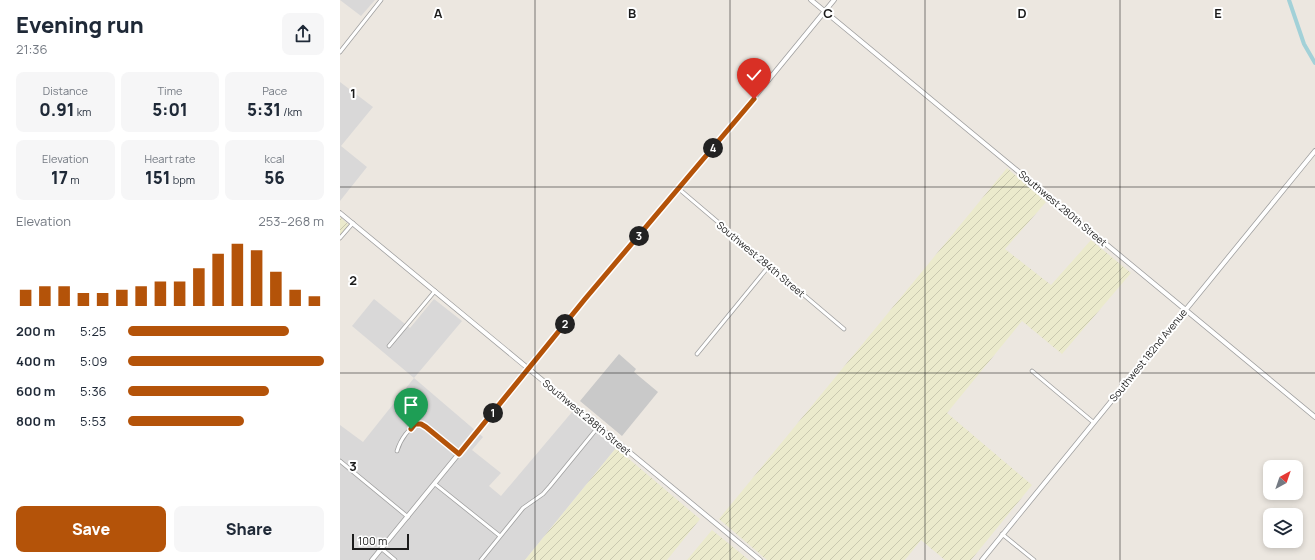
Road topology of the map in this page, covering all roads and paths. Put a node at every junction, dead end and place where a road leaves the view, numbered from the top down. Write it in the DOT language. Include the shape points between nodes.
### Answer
graph roads {
  1 [pos="381,0"];
  2 [pos="811,0"];
  3 [pos="834,0"];
  4 [pos="824,11"];
  5 [pos="340,52"];
  6 [pos="1315,151"];
  7 [pos="679,189"];
  8 [pos="340,213"];
  9 [pos="353,223"];
  10 [pos="340,238"];
  11 [pos="769,266"];
  12 [pos="434,291"];
  13 [pos="1185,310"];
  14 [pos="844,329"];
  15 [pos="389,346"];
  16 [pos="697,354"];
  17 [pos="529,369"];
  18 [pos="1032,371"];
  19 [pos="1315,417"];
  20 [pos="1093,422"];
  21 [pos="599,426"];
  22 [pos="397,451"];
  23 [pos="459,454"];
  24 [pos="340,461"];
  25 [pos="435,484"];
  26 [pos="408,517"];
  27 [pos="1002,534"];
  28 [pos="500,536"];
  29 [pos="382,549"];
  30 [pos="372,560"];
  31 [pos="395,560"];
  32 [pos="481,560"];
  33 [pos="760,560"];
  34 [pos="982,560"];
  35 [pos="1034,560"];
  1 -- 5 [label="street"];
  2 -- 4 [label="street, Southwest 280th Street"];
  3 -- 4 [label="street"];
  4 -- 7 [label="street"];
  4 -- 13 [label="street, Southwest 280th Street"];
  6 -- 13 [label="street, Southwest 182nd Avenue"];
  7 -- 11 [label="street, Southwest 284th Street"];
  7 -- 17 [label="street"];
  8 -- 9 [label="street, Southwest 288th Street"];
  9 -- 10 [label="street"];
  9 -- 12 [label="street, Southwest 288th Street"];
  11 -- 14 [label="street, Southwest 284th Street"];
  11 -- 16 [label="street"];
  12 -- 15 [label="street"];
  12 -- 17 [label="street, Southwest 288th Street"];
  13 -- 19 [label="street, Southwest 280th Street"];
  13 -- 20 [label="street, Southwest 182nd Avenue"];
  17 -- 21 [label="street, Southwest 288th Street"];
  17 -- 23 [label="street"];
  18 -- 20 [label="street"];
  20 -- 27 [label="street, Southwest 182nd Avenue"];
  21 -- 28 [label="street" via="546,490 523,508"];
  21 -- 33 [label="street, Southwest 288th Street"];
  22 -- 23 [label="street" via="401,441 415,424 421,424"];
  23 -- 25 [label="street"];
  24 -- 26 [label="street"];
  25 -- 26 [label="street"];
  25 -- 28 [label="street"];
  26 -- 29 [label="street"];
  27 -- 34 [label="street, Southwest 182nd Avenue"];
  27 -- 35 [label="street"];
  28 -- 32 [label="street"];
  29 -- 30 [label="street"];
  29 -- 31 [label="street"];
}
